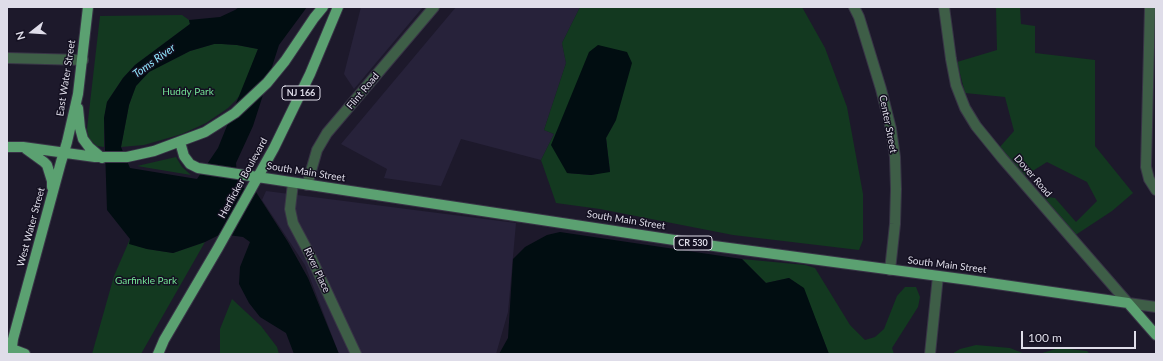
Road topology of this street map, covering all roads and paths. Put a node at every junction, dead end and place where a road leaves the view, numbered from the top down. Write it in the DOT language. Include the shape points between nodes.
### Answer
graph roads {
  1 [pos="88,7"];
  2 [pos="323,7"];
  3 [pos="338,7"];
  4 [pos="434,7"];
  5 [pos="854,7"];
  6 [pos="944,7"];
  7 [pos="1150,7"];
  8 [pos="7,58"];
  9 [pos="83,60"];
  10 [pos="1152,89"];
  11 [pos="78,94"];
  12 [pos="180,142"];
  13 [pos="7,147"];
  14 [pos="23,147"];
  15 [pos="64,152"];
  16 [pos="102,158"];
  17 [pos="258,177"];
  18 [pos="293,183"];
  19 [pos="307,185"];
  20 [pos="1154,188"];
  21 [pos="51,199"];
  22 [pos="890,270"];
  23 [pos="938,276"];
  24 [pos="1128,303"];
  25 [pos="1156,307"];
  26 [pos="1156,335"];
  27 [pos="10,350"];
  28 [pos="25,354"];
  29 [pos="158,354"];
  30 [pos="356,354"];
  31 [pos="930,354"];
  1 -- 9 [label="main road, East Water Street"];
  2 -- 12 [label="main road, NJ 166" via="274,75 255,95 217,125"];
  3 -- 17 [label="main road, Herflicker Boulevard / NJ 166" via="292,112"];
  4 -- 19 [label="street, Flint Road" via="327,133 317,150"];
  5 -- 22 [label="street, Center Street" via="881,89 895,157 895,224"];
  6 -- 24 [label="street, Dover Road" via="956,85 976,126"];
  7 -- 10 [label="street"];
  8 -- 9 [label="street"];
  9 -- 11 [label="main road, East Water Street"];
  10 -- 20 [label="street" via="1146,167"];
  11 -- 15 [label="main road, East Water Street"];
  11 -- 16 [label="main road" via="83,139 89,148"];
  12 -- 16 [label="main road, NJ 166" via="154,151"];
  12 -- 17 [label="main road, South Main Street / CR 530" via="184,156 190,164 198,168"];
  13 -- 14 [label="main road, NJ 166"];
  14 -- 15 [label="main road, NJ 166"];
  14 -- 21 [label="main road" via="47,165 52,181"];
  15 -- 16 [label="main road, NJ 166"];
  15 -- 21 [label="main road, West Water Street"];
  17 -- 18 [label="main road, South Main Street / CR 530"];
  17 -- 29 [label="main road, Herflicker Boulevard / NJ 166"];
  18 -- 19 [label="main road, South Main Street / CR 530"];
  18 -- 30 [label="street, River Place" via="290,210 293,222"];
  19 -- 22 [label="main road, South Main Street / CR 530"];
  21 -- 27 [label="main road, West Water Street"];
  22 -- 23 [label="main road, South Main Street / CR 530"];
  23 -- 24 [label="main road, South Main Street / CR 530"];
  23 -- 31 [label="street"];
  24 -- 25 [label="street, South Main Street"];
  24 -- 26 [label="main road, Dover Road"];
  27 -- 28 [label="main road"];
}
